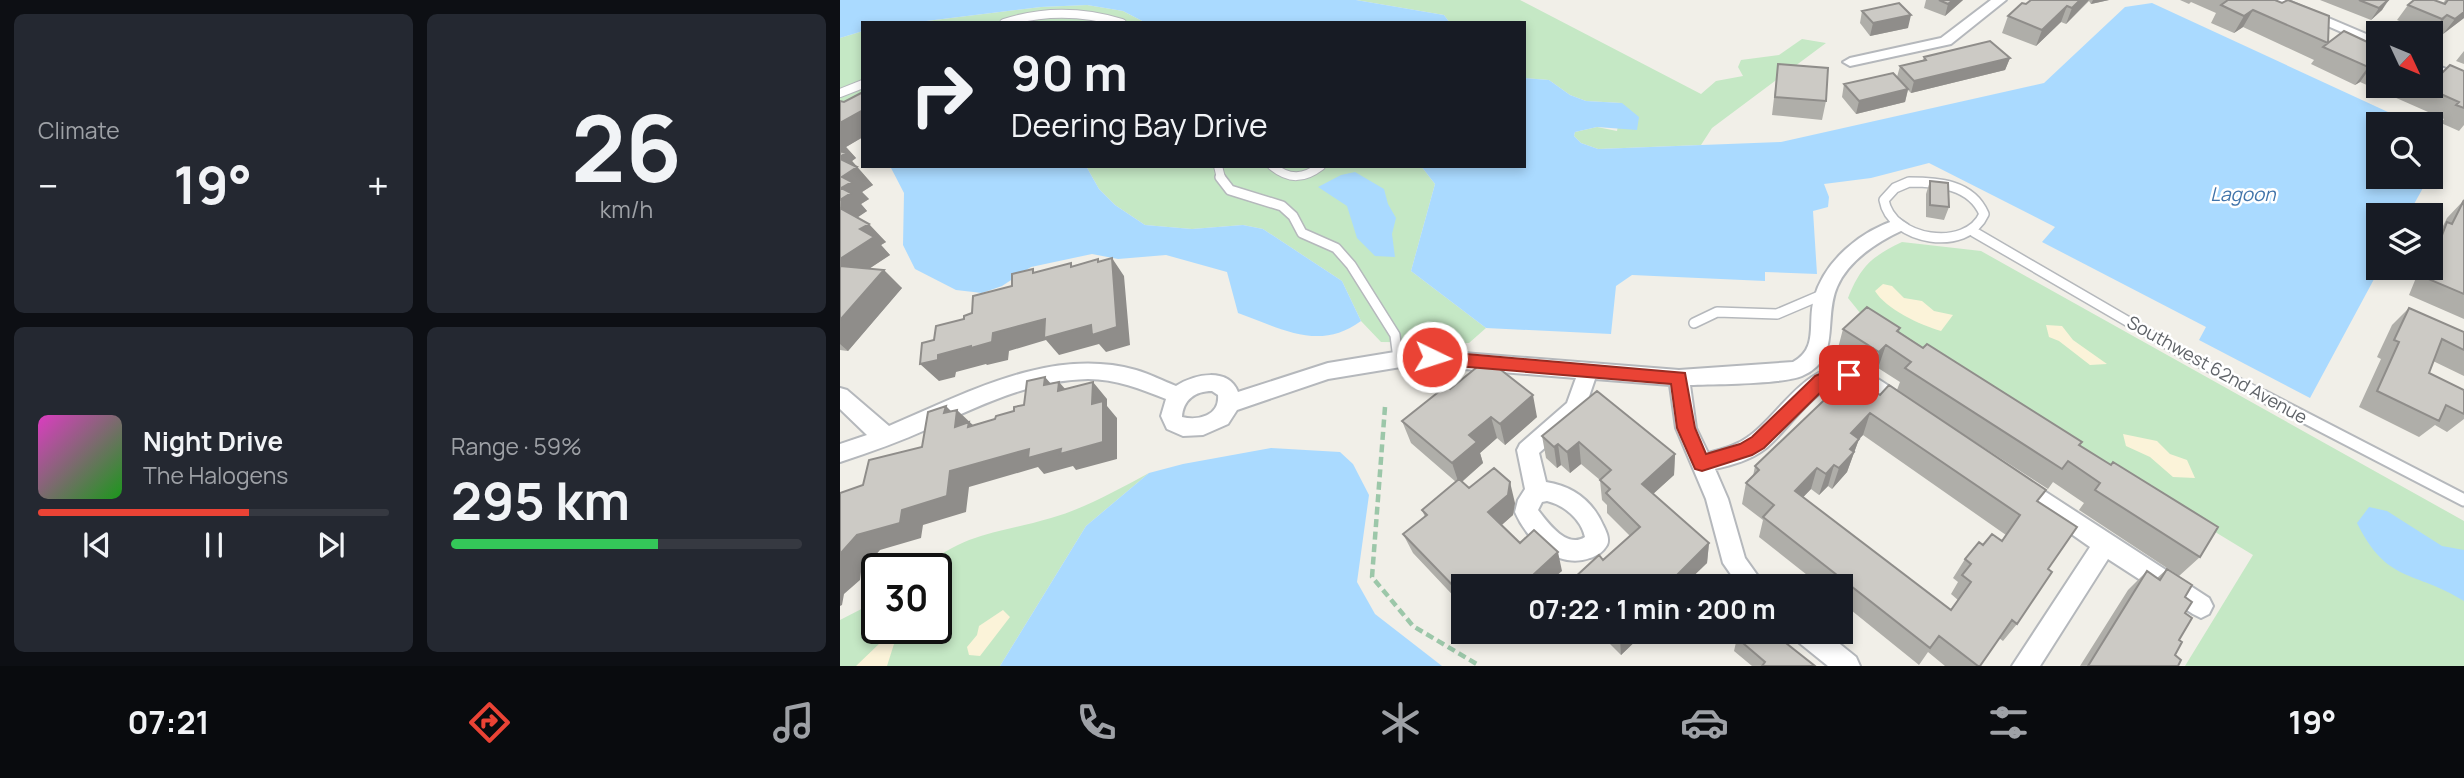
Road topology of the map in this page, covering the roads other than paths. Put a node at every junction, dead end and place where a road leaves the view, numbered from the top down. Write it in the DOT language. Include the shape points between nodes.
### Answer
graph roads {
  1 [pos="1999,0"];
  2 [pos="2275,0"];
  3 [pos="1012,21"];
  4 [pos="1116,21"];
  5 [pos="2366,39"];
  6 [pos="1850,62"];
  7 [pos="2443,72"];
  8 [pos="2464,81"];
  9 [pos="861,85"];
  10 [pos="840,93"];
  11 [pos="1218,168"];
  12 [pos="1275,168"];
  13 [pos="1318,168"];
  14 [pos="1899,225"];
  15 [pos="1974,232"];
  16 [pos="1824,294"];
  17 [pos="1694,323"];
  18 [pos="1398,359"];
  19 [pos="1588,370"];
  20 [pos="1679,378"];
  21 [pos="840,396"];
  22 [pos="1179,396"];
  23 [pos="1229,404"];
  24 [pos="1916,416"];
  25 [pos="888,436"];
  26 [pos="840,453"];
  27 [pos="1702,464"];
  28 [pos="2005,476"];
  29 [pos="1537,492"];
  30 [pos="2464,500"];
  31 [pos="2105,544"];
  32 [pos="1744,574"];
  33 [pos="2201,606"];
  34 [pos="1820,644"];
  35 [pos="1847,666"];
  36 [pos="2025,666"];
  1 -- 6 [label="street" via="1946,41"];
  2 -- 5 [label="street"];
  3 -- 4 [label="lane" via="1073,12"];
  7 -- 8 [label="street"];
  9 -- 10 [label="lane"];
  11 -- 18 [label="lane" via="1230,190 1276,203 1288,210 1302,233 1336,248 1395,335"];
  12 -- 13 [label="lane" via="1291,178"];
  14 -- 15 [label="lane" via="1950,237"];
  14 -- 15 [label="lane" via="1885,210 1884,200 1901,184 1918,182 1960,189 1978,201 1984,214"];
  14 -- 16 [label="street" via="1877,234 1855,252"];
  15 -- 30 [label="lane, Southwest 62nd Avenue" via="2189,357"];
  16 -- 17 [label="lane" via="1777,314 1717,312"];
  16 -- 20 [label="street" via="1821,346 1812,362 1788,371"];
  18 -- 19 [label="street" via="1432,357"];
  18 -- 23 [label="street" via="1328,371"];
  19 -- 20 [label="street"];
  19 -- 29 [label="street" via="1576,408 1528,450"];
  20 -- 27 [label="street" via="1686,428"];
  21 -- 25 [label="street"];
  22 -- 23 [label="street" via="1199,384 1216,383 1228,391"];
  22 -- 23 [label="street" via="1171,416 1189,429 1210,424"];
  22 -- 25 [label="street" via="1126,375 1050,374 976,396"];
  24 -- 27 [label="street" via="1856,377 1830,376 1758,442"];
  25 -- 26 [label="street"];
  27 -- 32 [label="street" via="1735,563"];
  28 -- 31 [label="street"];
  31 -- 33 [label="street"];
  31 -- 36 [label="street"];
  34 -- 35 [label="street"];
}
